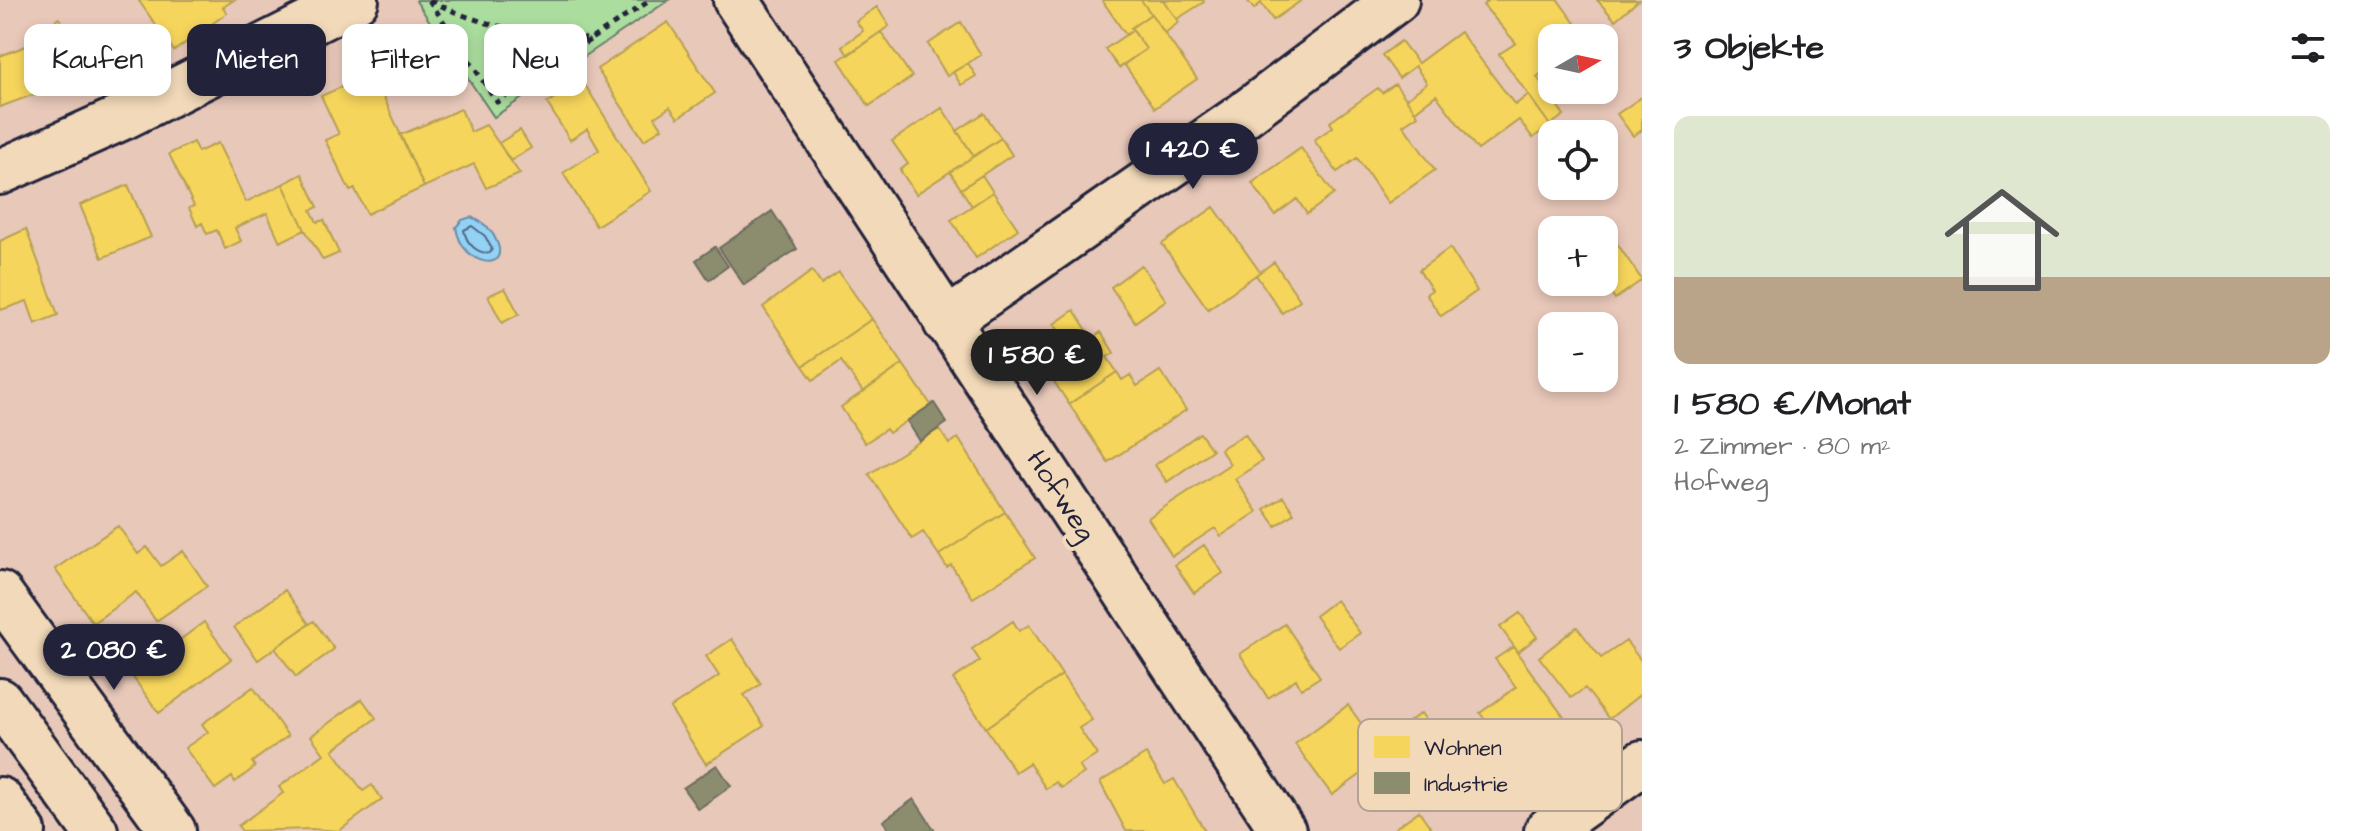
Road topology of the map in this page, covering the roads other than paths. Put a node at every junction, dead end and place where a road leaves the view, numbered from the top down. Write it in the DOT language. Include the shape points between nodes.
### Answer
graph roads {
  1 [pos="356,0"];
  2 [pos="736,0"];
  3 [pos="1396,0"];
  4 [pos="0,172"];
  5 [pos="946,322"];
  6 [pos="0,594"];
  7 [pos="0,701"];
  8 [pos="1642,763"];
  9 [pos="1622,777"];
  10 [pos="0,800"];
  11 [pos="1575,811"];
  12 [pos="23,831"];
  13 [pos="95,831"];
  14 [pos="173,831"];
  15 [pos="1283,831"];
  16 [pos="1547,831"];
  1 -- 4 [label="main road"];
  2 -- 5 [label="main road, Hofweg"];
  3 -- 5 [label="main road" via="1242,116"];
  5 -- 15 [label="main road, Hofweg"];
  6 -- 14 [label="main road"];
  7 -- 13 [label="main road"];
  8 -- 9 [label="main road"];
  10 -- 12 [label="main road"];
  11 -- 16 [label="main road"];
}
